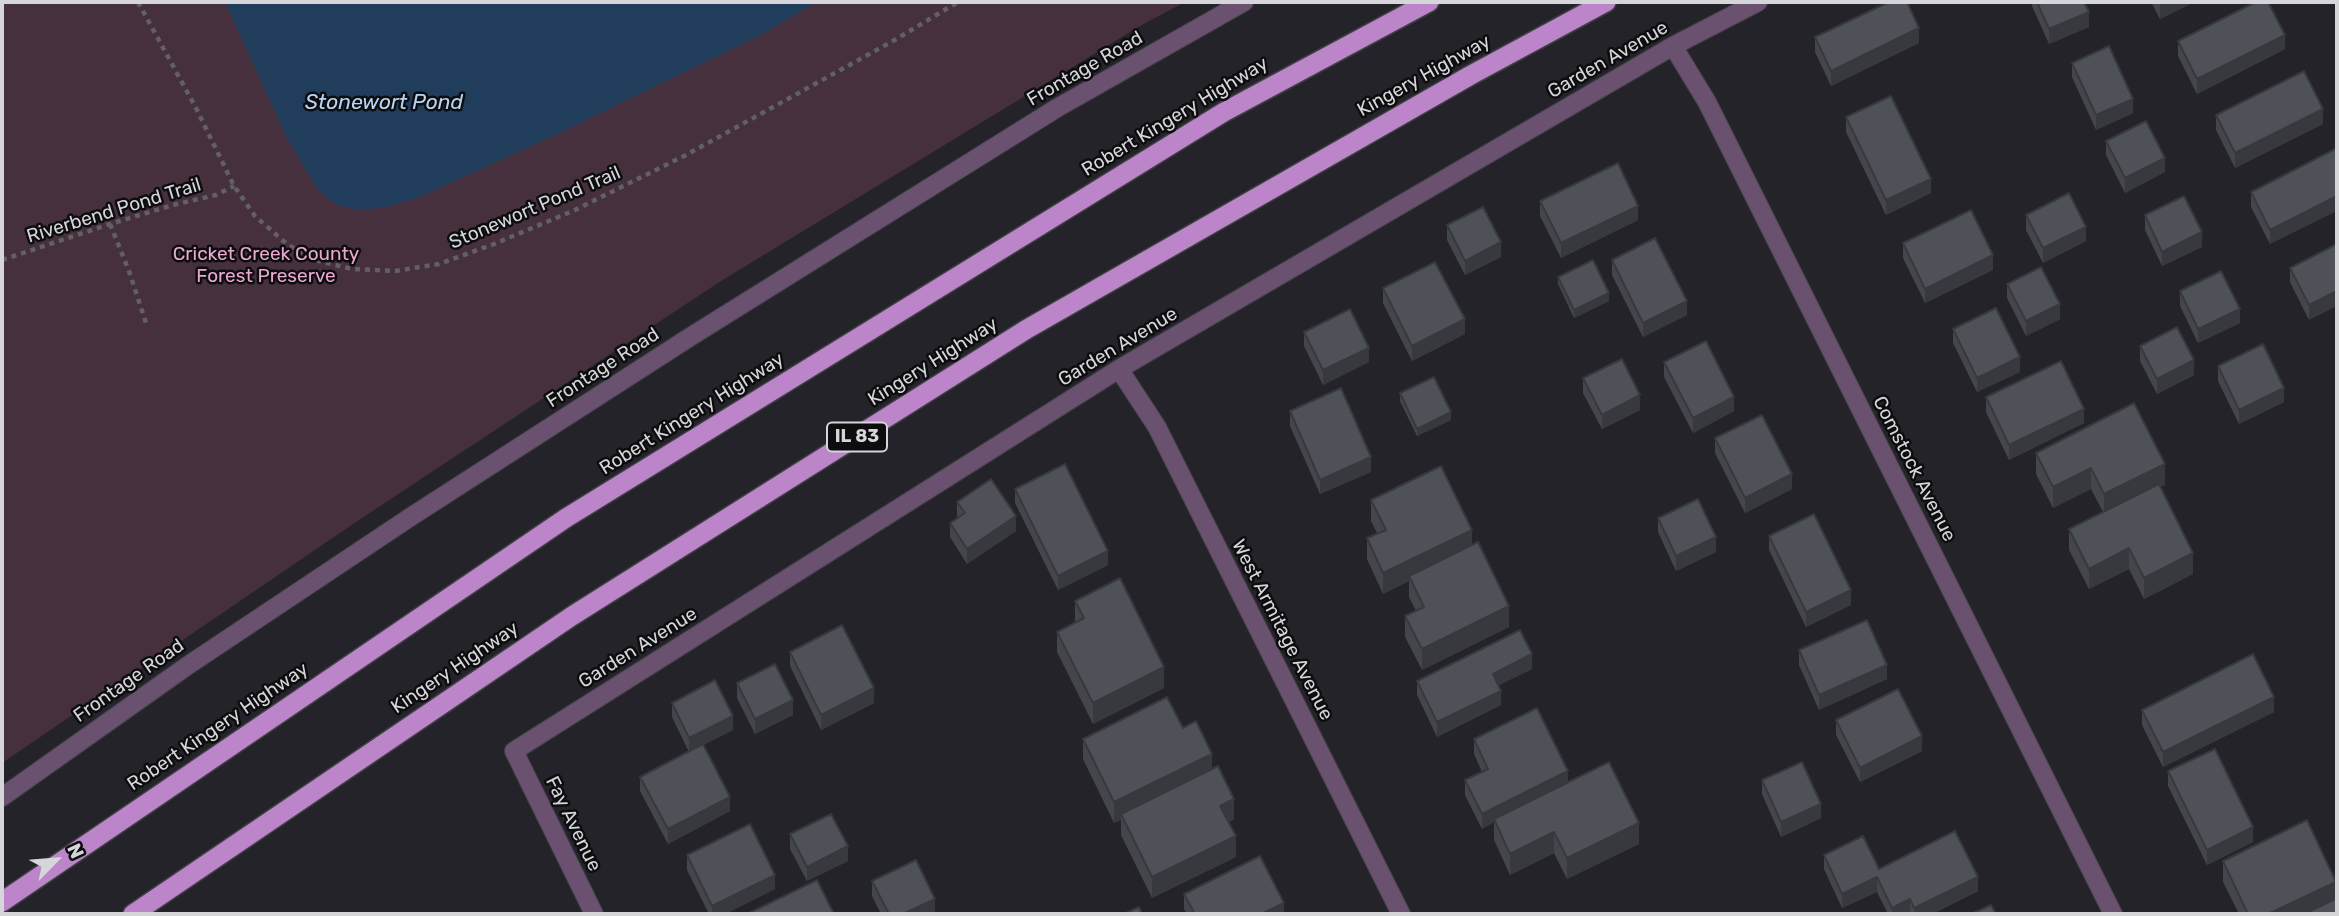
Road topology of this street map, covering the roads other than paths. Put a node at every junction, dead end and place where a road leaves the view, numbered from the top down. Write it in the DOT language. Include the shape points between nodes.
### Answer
graph roads {
  1 [pos="1244,2"];
  2 [pos="1429,2"];
  3 [pos="1606,2"];
  4 [pos="1758,2"];
  5 [pos="1673,46"];
  6 [pos="1119,369"];
  7 [pos="514,751"];
  8 [pos="2,797"];
  9 [pos="2,902"];
  10 [pos="133,914"];
  11 [pos="594,914"];
  12 [pos="1401,914"];
  13 [pos="2113,914"];
  1 -- 8 [label="street, Frontage Road" via="1057,108 551,426 187,666"];
  2 -- 9 [label="highway, Robert Kingery Highway" via="1224,112 566,518"];
  3 -- 10 [label="highway, Kingery Highway / IL 83" via="1027,329 572,616"];
  4 -- 5 [label="street, Garden Avenue"];
  5 -- 6 [label="street, Garden Avenue"];
  5 -- 13 [label="street, Comstock Avenue" via="1713,114"];
  6 -- 7 [label="street, Garden Avenue"];
  6 -- 12 [label="street, West Armitage Avenue" via="1157,427"];
  7 -- 11 [label="street, Fay Avenue"];
}
